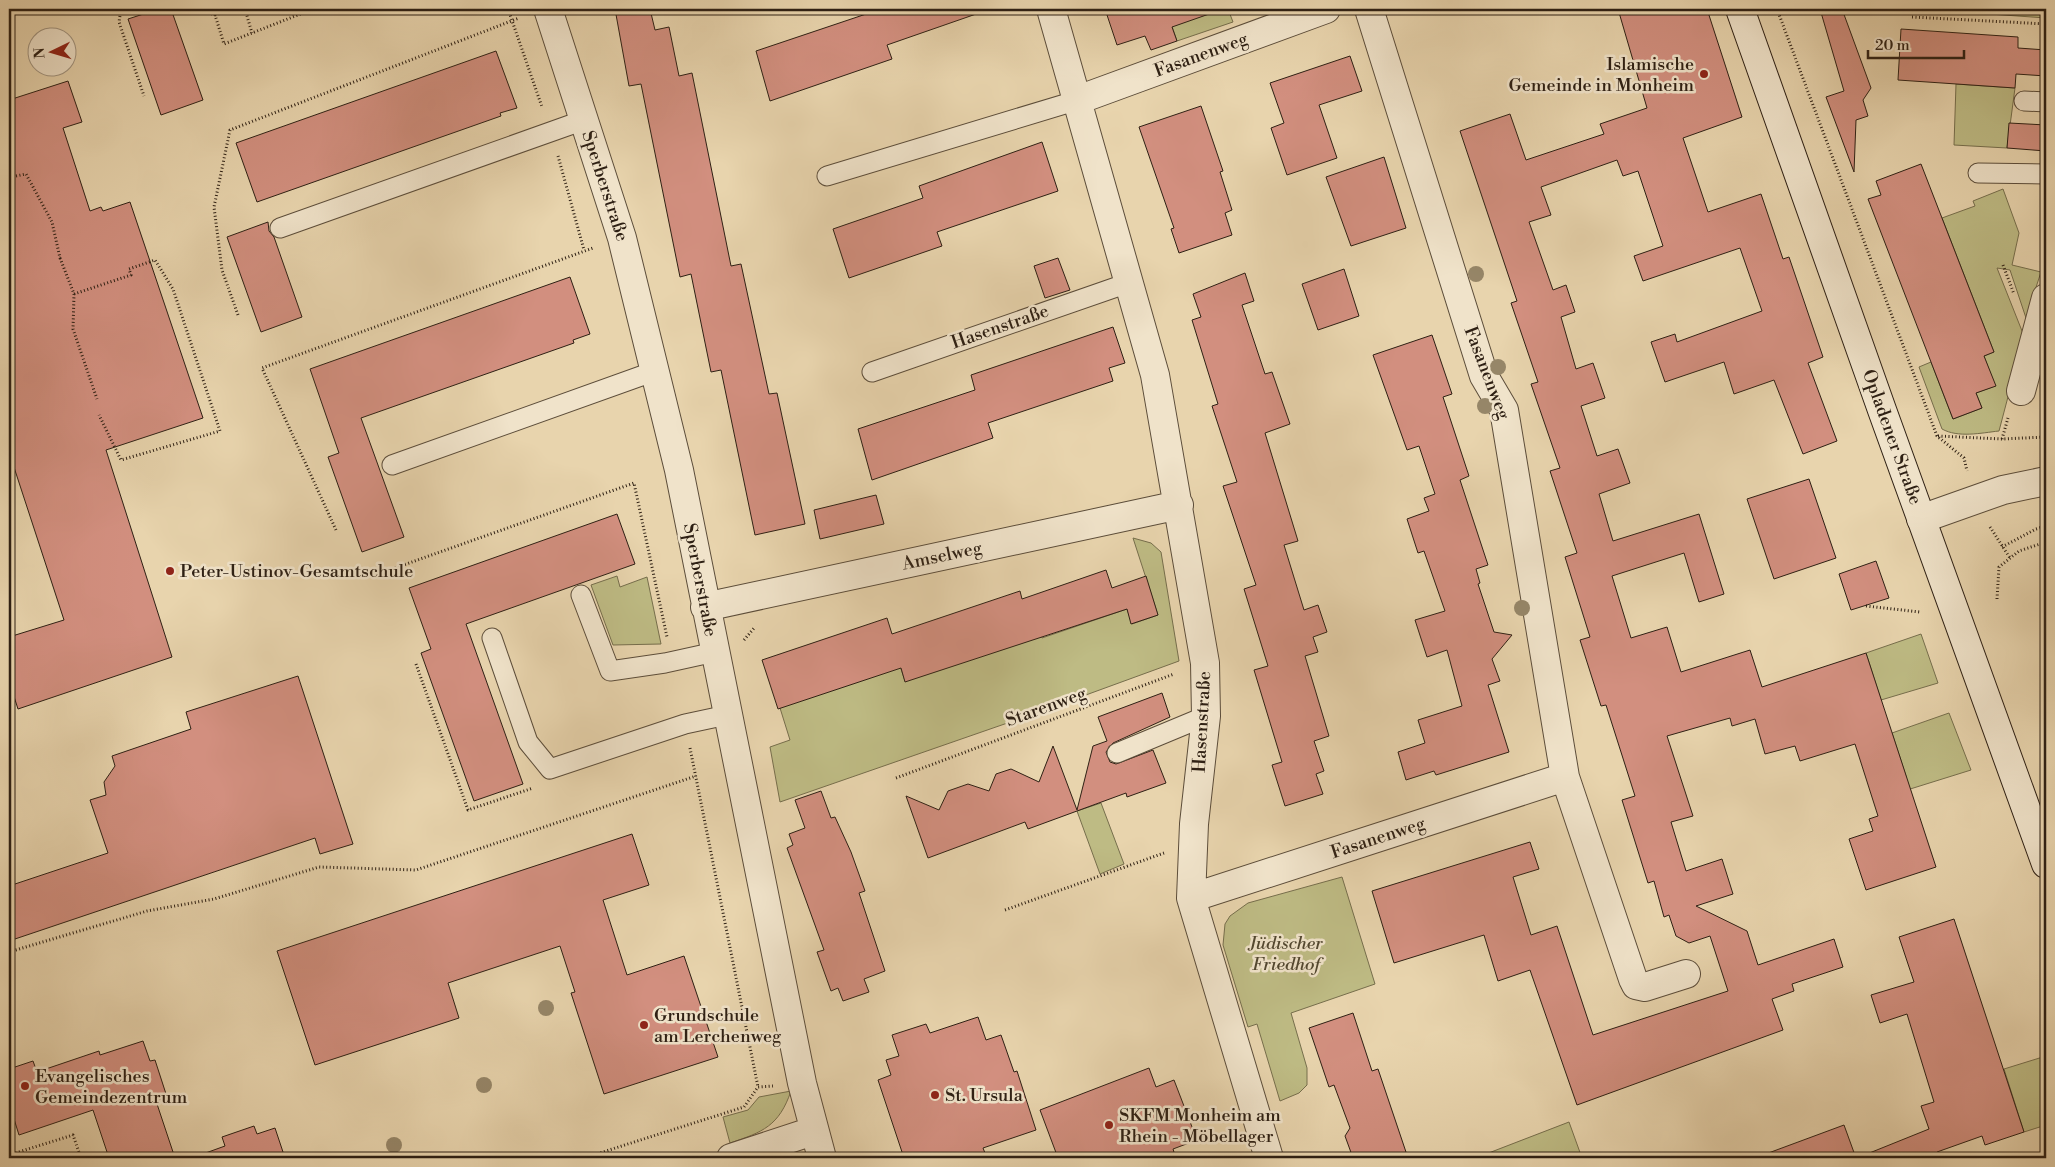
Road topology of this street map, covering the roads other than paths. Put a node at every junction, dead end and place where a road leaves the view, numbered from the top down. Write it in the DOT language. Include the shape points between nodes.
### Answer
graph roads {
  1 [pos="548,9"];
  2 [pos="1051,9"];
  3 [pos="1326,9"];
  4 [pos="1369,9"];
  5 [pos="1740,9"];
  6 [pos="1075,101"];
  7 [pos="2024,101"];
  8 [pos="2046,102"];
  9 [pos="584,120"];
  10 [pos="1978,173"];
  11 [pos="2046,174"];
  12 [pos="826,176"];
  13 [pos="280,228"];
  14 [pos="1128,282"];
  15 [pos="2046,298"];
  16 [pos="655,371"];
  17 [pos="872,372"];
  18 [pos="2021,391"];
  19 [pos="392,465"];
  20 [pos="2046,481"];
  21 [pos="1179,505"];
  22 [pos="1921,519"];
  23 [pos="581,596"];
  24 [pos="705,607"];
  25 [pos="492,638"];
  26 [pos="727,649"];
  27 [pos="727,715"];
  28 [pos="1206,716"];
  29 [pos="1117,753"];
  30 [pos="1565,777"];
  31 [pos="2046,864"];
  32 [pos="1191,898"];
  33 [pos="1686,974"];
  34 [pos="813,1132"];
  35 [pos="731,1158"];
  36 [pos="822,1158"];
  37 [pos="1269,1158"];
  1 -- 9 [label="street, Sperberstraße"];
  2 -- 6 [label="street, Hasenstraße"];
  3 -- 6 [label="street, Fasanenweg"];
  4 -- 30 [label="street, Fasanenweg" via="1484,376 1504,410"];
  5 -- 22 [label="street, Opladener Straße"];
  6 -- 12 [label="lane"];
  6 -- 14 [label="street, Hasenstraße"];
  7 -- 8 [label="lane"];
  9 -- 13 [label="lane"];
  9 -- 16 [label="street, Sperberstraße" via="622,238"];
  10 -- 11 [label="lane"];
  14 -- 17 [label="lane, Hasenstraße"];
  14 -- 21 [label="street, Hasenstraße" via="1156,375"];
  15 -- 18 [label="street"];
  16 -- 19 [label="lane"];
  16 -- 24 [label="street, Sperberstraße" via="679,470"];
  20 -- 22 [label="street" via="2003,490"];
  21 -- 24 [label="street, Amselweg"];
  21 -- 28 [label="street, Hasenstraße" via="1205,663"];
  22 -- 31 [label="street, Opladener Straße"];
  23 -- 26 [label="lane" via="610,671 672,662"];
  24 -- 26 [label="street, Sperberstraße"];
  25 -- 27 [label="lane" via="528,742 550,769 685,724"];
  26 -- 27 [label="street, Sperberstraße"];
  27 -- 34 [label="street, Sperberstraße"];
  28 -- 29 [label="lane"];
  28 -- 32 [label="street, Hasenstraße" via="1192,842"];
  30 -- 32 [label="street, Fasanenweg"];
  30 -- 33 [label="street, Fasanenweg" via="1632,979 1636,985 1644,987"];
  32 -- 37 [label="street, Hasenstraße"];
  34 -- 35 [label="street"];
  34 -- 36 [label="street, Sperberstraße"];
}
